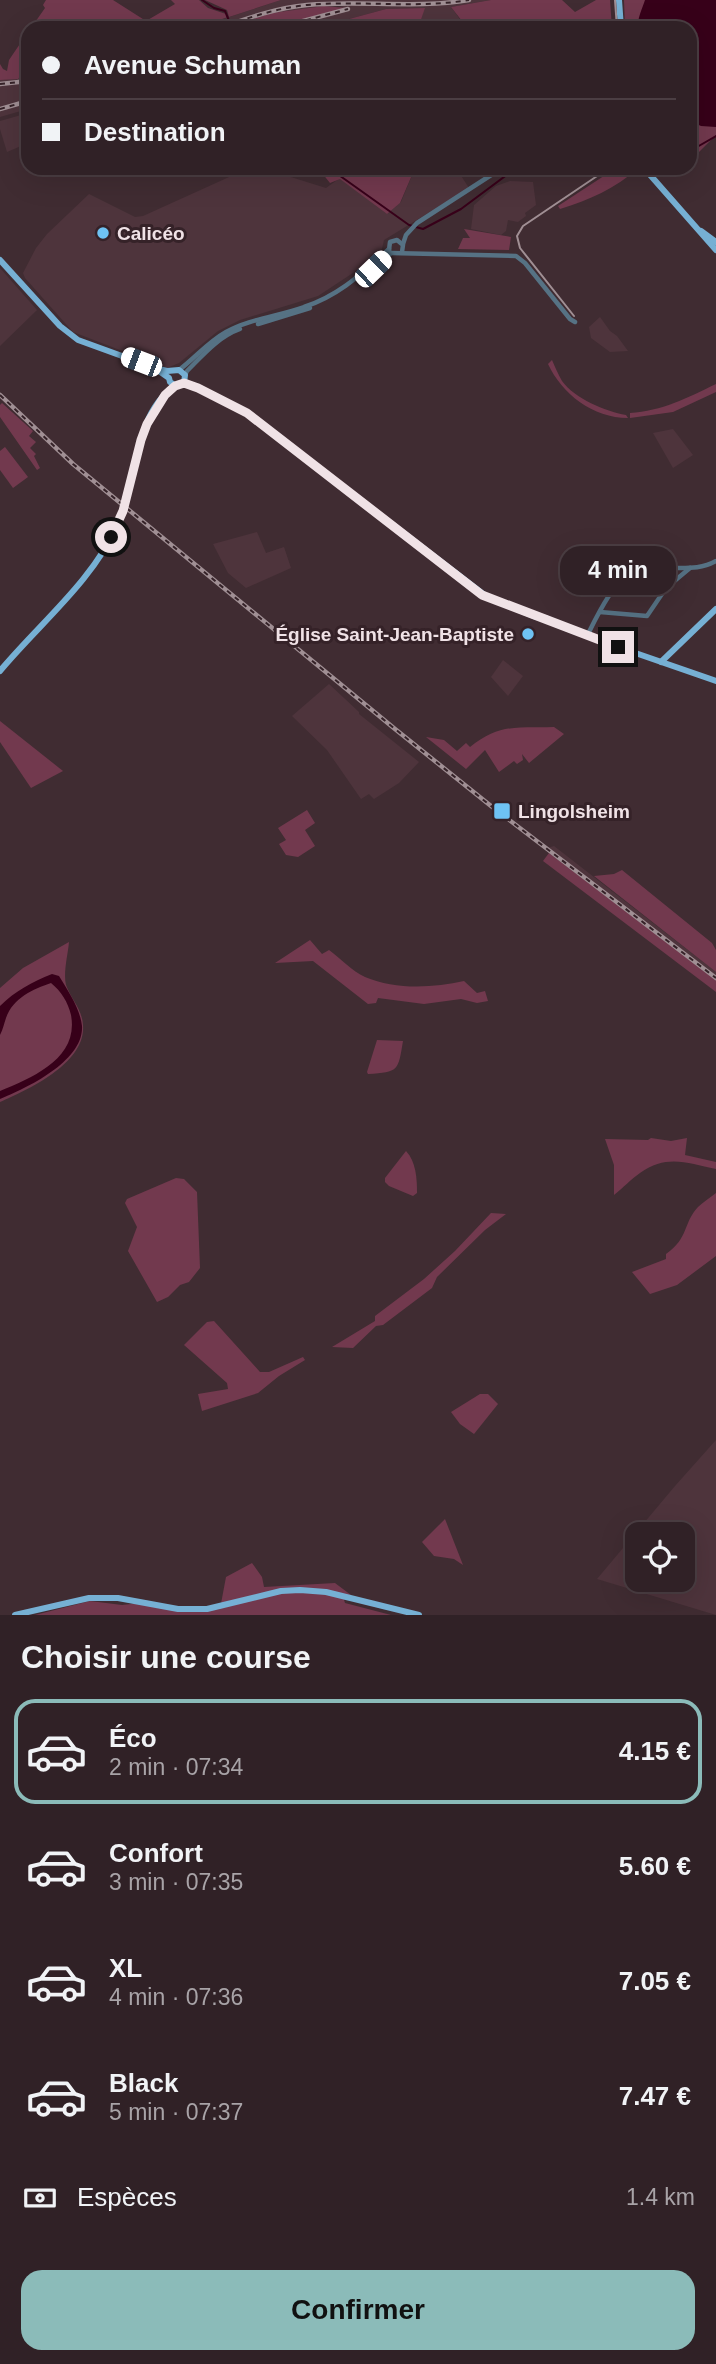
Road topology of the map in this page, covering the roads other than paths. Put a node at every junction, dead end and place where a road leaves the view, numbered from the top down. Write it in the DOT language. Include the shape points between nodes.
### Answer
graph roads {
  1 [pos="619,0"];
  2 [pos="620,21"];
  3 [pos="492,175"];
  4 [pos="650,175"];
  5 [pos="697,230"];
  6 [pos="406,235"];
  7 [pos="397,240"];
  8 [pos="716,242"];
  9 [pos="402,248"];
  10 [pos="716,250"];
  11 [pos="390,251"];
  12 [pos="0,260"];
  13 [pos="575,322"];
  14 [pos="178,378"];
  15 [pos="716,561"];
  16 [pos="690,568"];
  17 [pos="716,609"];
  18 [pos="600,612"];
  19 [pos="587,636"];
  20 [pos="661,662"];
  21 [pos="0,671"];
  22 [pos="716,681"];
  23 [pos="15,1615"];
  24 [pos="419,1615"];
  1 -- 2 [label="main road"];
  3 -- 6 [label="street"];
  4 -- 5 [label="main road"];
  5 -- 8 [label="main road"];
  5 -- 10 [label="main road"];
  6 -- 7 [label="street"];
  6 -- 9 [label="street"];
  7 -- 9 [label="street"];
  7 -- 11 [label="street" via="390,242"];
  9 -- 11 [label="street" via="398,255"];
  9 -- 13 [label="street" via="516,256"];
  11 -- 14 [label="street" via="330,300 227,335"];
  12 -- 14 [label="main road" via="70,335"];
  14 -- 19 [label="main road" via="247,413 482,595"];
  14 -- 21 [label="main road" via="144,430 123,511 105,548 83,580"];
  15 -- 16 [label="street"];
  16 -- 18 [label="street" via="654,568 624,576"];
  16 -- 18 [label="street" via="666,588 647,616"];
  17 -- 20 [label="main road"];
  18 -- 19 [label="street"];
  19 -- 20 [label="main road"];
  20 -- 22 [label="main road"];
  23 -- 24 [label="main road" via="89,1598 198,1610 281,1591 307,1590"];
}
